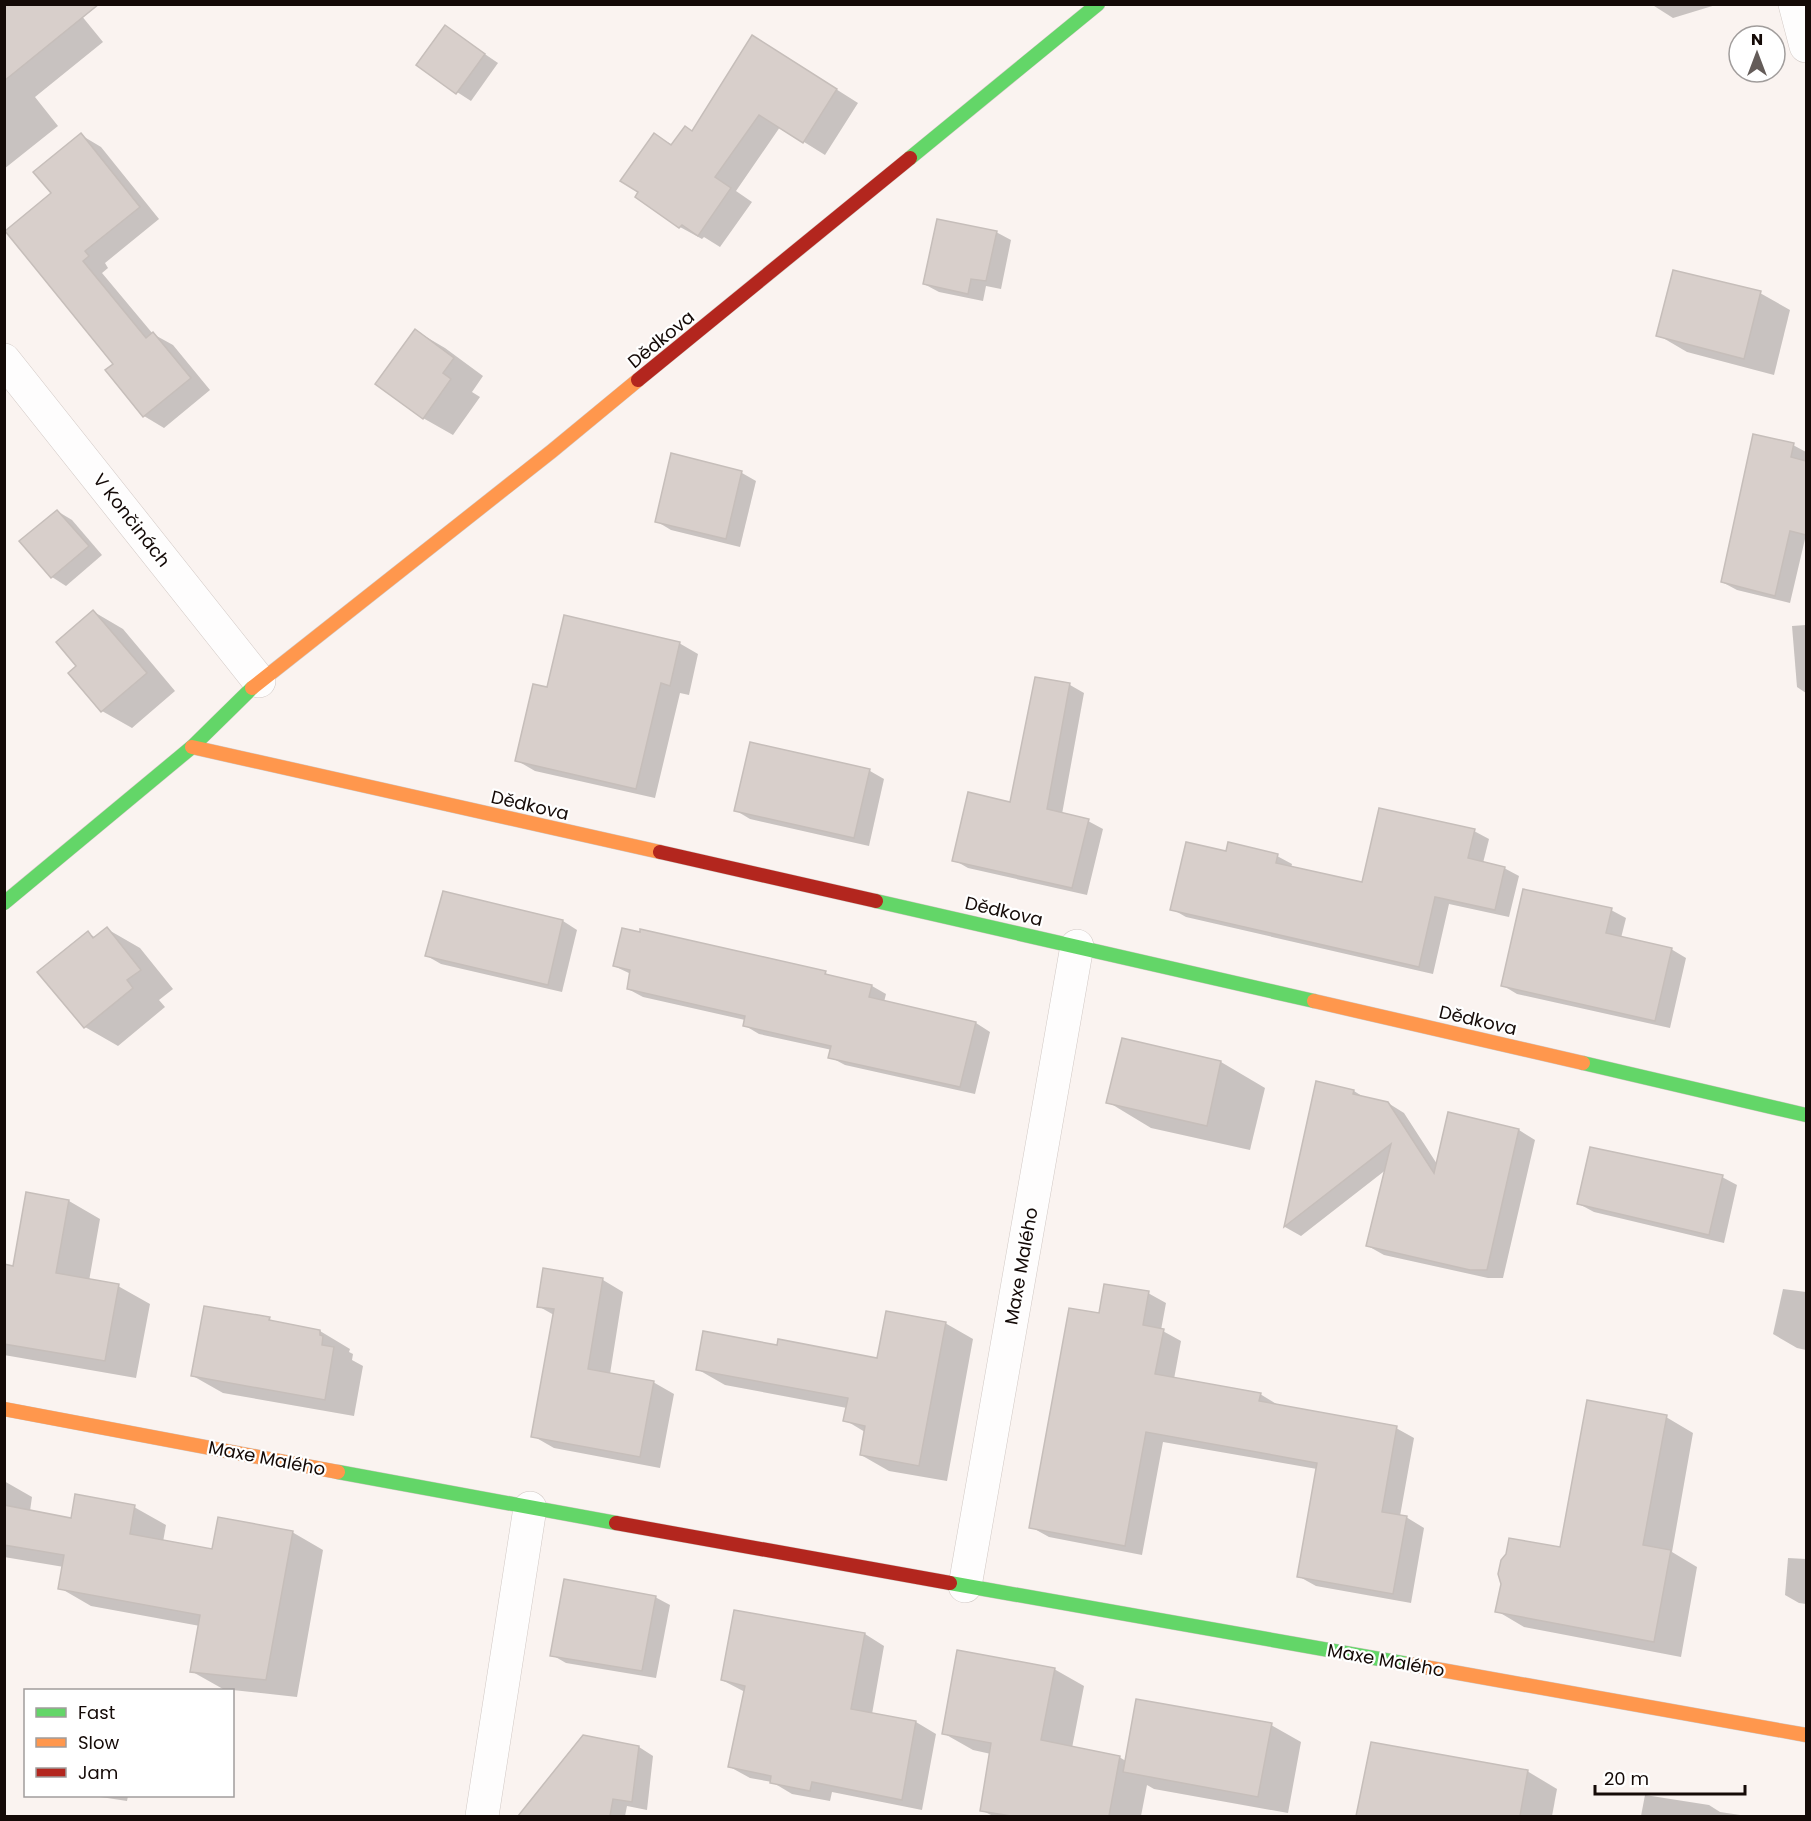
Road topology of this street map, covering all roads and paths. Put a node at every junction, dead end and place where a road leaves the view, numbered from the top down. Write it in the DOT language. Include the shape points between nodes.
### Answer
graph roads {
  1 [pos="1098,4"];
  2 [pos="1795,4"];
  3 [pos="1806,46"];
  4 [pos="4,360"];
  5 [pos="259,681"];
  6 [pos="192,747"];
  7 [pos="4,903"];
  8 [pos="1077,946"];
  9 [pos="1806,1115"];
  10 [pos="4,1409"];
  11 [pos="530,1508"];
  12 [pos="965,1586"];
  13 [pos="1806,1735"];
  14 [pos="482,1816"];
  1 -- 5 [label="street, Dědkova" via="552,451"];
  2 -- 3 [label="street"];
  4 -- 5 [label="street, V Končinách"];
  5 -- 6 [label="street, Dědkova"];
  6 -- 7 [label="street, Dědkova"];
  6 -- 8 [label="street, Dědkova"];
  8 -- 9 [label="street, Dědkova"];
  8 -- 12 [label="street, Maxe Malého"];
  10 -- 11 [label="street, Maxe Malého"];
  11 -- 12 [label="street, Maxe Malého"];
  11 -- 14 [label="street"];
  12 -- 13 [label="street, Maxe Malého"];
}
